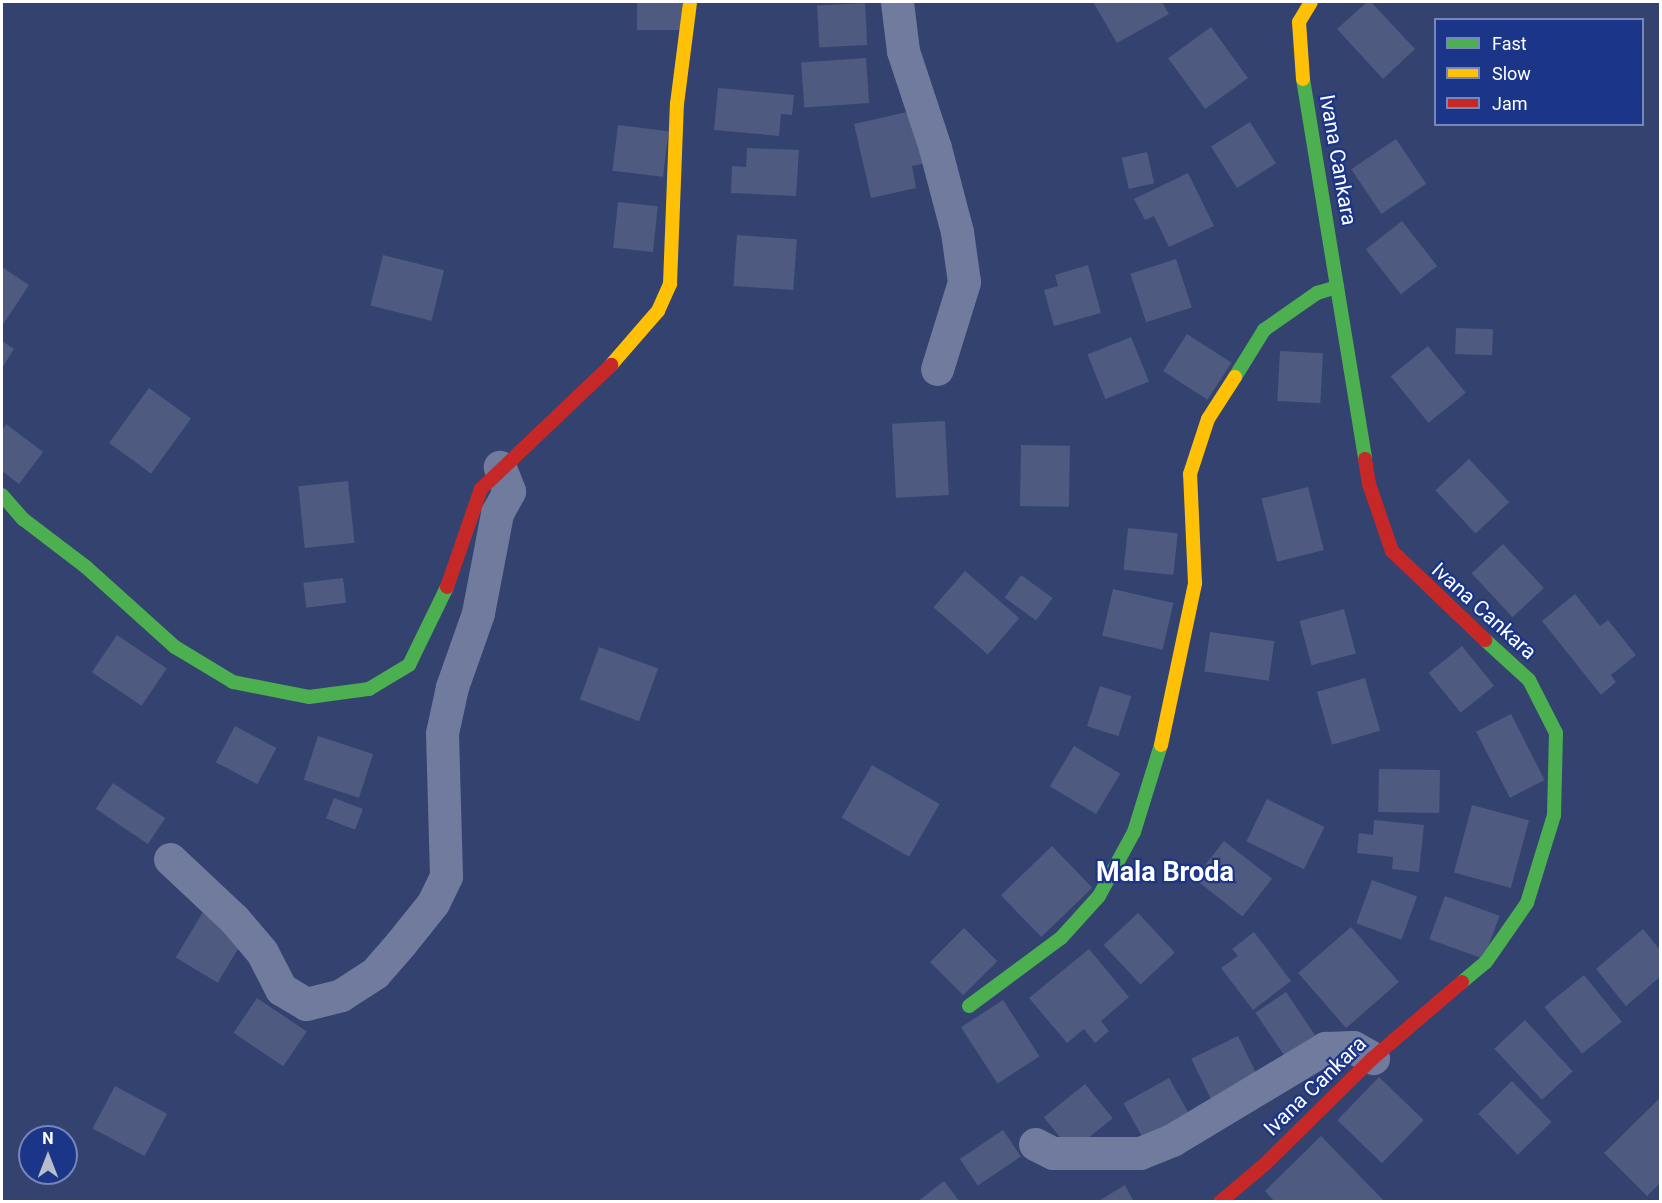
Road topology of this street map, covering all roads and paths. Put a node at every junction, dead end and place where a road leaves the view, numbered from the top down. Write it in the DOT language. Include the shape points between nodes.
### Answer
graph roads {
  1 [pos="690,2"];
  2 [pos="897,2"];
  3 [pos="1311,2"];
  4 [pos="1337,287"];
  5 [pos="937,369"];
  6 [pos="500,467"];
  7 [pos="2,495"];
  8 [pos="170,859"];
  9 [pos="969,1005"];
  10 [pos="1373,1058"];
  11 [pos="1035,1144"];
  12 [pos="1220,1202"];
  1 -- 6 [label="street" via="676,104 670,284 658,311 606,371"];
  2 -- 5 [label="street" via="903,51 935,148 957,232 964,282"];
  3 -- 4 [label="street, Ivana Cankara" via="1299,22 1298,50"];
  4 -- 9 [label="street" via="1317,293 1264,330 1208,419 1190,474 1195,583 1161,744 1134,832 1099,896 1061,938"];
  4 -- 10 [label="street, Ivana Cankara" via="1369,484 1392,551 1529,680 1556,733 1554,814 1527,903 1486,963"];
  6 -- 7 [label="street" via="482,489 455,572 409,664 369,689 309,697 233,682 175,647 86,567 23,519"];
  6 -- 8 [label="street" via="509,491 497,513 478,613 452,687 442,733 446,876 433,903 401,943 375,973 341,995 306,1004 281,989 262,952"];
  10 -- 11 [label="street" via="1353,1047 1325,1048 1172,1140 1140,1154 1053,1153"];
  10 -- 12 [label="street, Ivana Cankara" via="1264,1165"];
}
